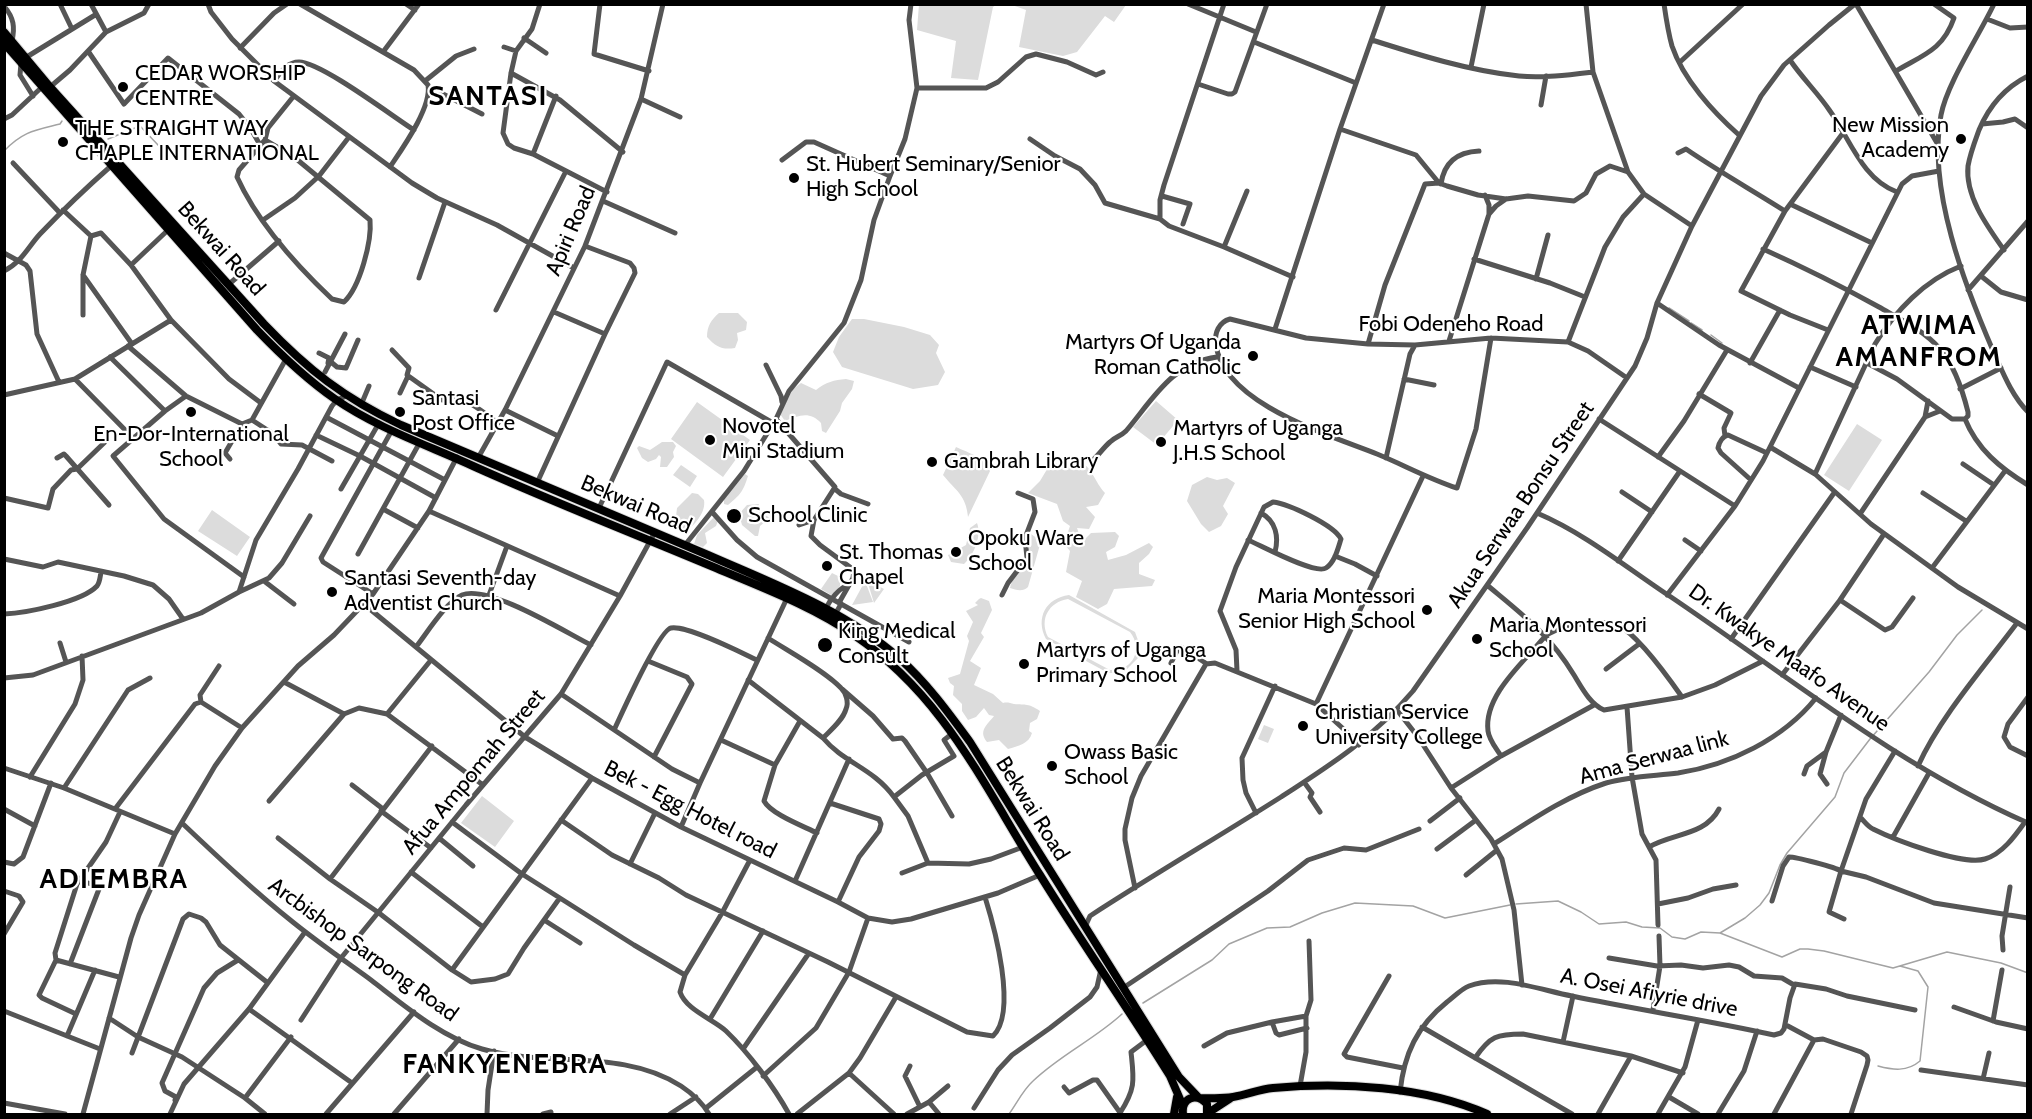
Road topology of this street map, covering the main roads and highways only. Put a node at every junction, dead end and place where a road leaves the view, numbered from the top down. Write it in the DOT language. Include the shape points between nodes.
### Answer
graph roads {
  1 [pos="4,32"];
  2 [pos="8,42"];
  3 [pos="106,154"];
  4 [pos="560,492"];
  5 [pos="555,502"];
  6 [pos="789,595"];
  7 [pos="1026,832"];
  8 [pos="1017,837"];
  9 [pos="1174,1077"];
  10 [pos="1177,1089"];
  11 [pos="1200,1098"];
  12 [pos="1230,1098"];
  13 [pos="1180,1111"];
  14 [pos="1208,1114"];
  15 [pos="1487,1114"];
  1 -- 2 [label="highway, Bekwai Road"];
  2 -- 3 [label="highway, Bekwai Road"];
  3 -- 4 [label="highway, Bekwai Road" via="291,353 346,396 478,459"];
  3 -- 5 [label="highway, Bekwai Road" via="111,166 286,360 337,400 392,430"];
  4 -- 5 [label="highway"];
  4 -- 6 [label="highway, Bekwai Road"];
  5 -- 6 [label="highway, Bekwai Road"];
  6 -- 7 [label="highway, Bekwai Road" via="836,613 899,658 935,694"];
  6 -- 8 [label="highway, Bekwai Road" via="874,649 914,685 953,733"];
  7 -- 8 [label="highway"];
  7 -- 9 [label="highway, Bekwai Road"];
  8 -- 9 [label="highway, Bekwai Road"];
  9 -- 10 [label="highway"];
  9 -- 11 [label="highway"];
  9 -- 12 [label="highway" via="1200,1092"];
  10 -- 13 [label="highway"];
  10 -- 13 [label="highway"];
  11 -- 12 [label="highway"];
  11 -- 13 [label="highway" via="1188,1100"];
  11 -- 14 [label="highway" via="1207,1104"];
  12 -- 14 [label="highway"];
  12 -- 15 [label="highway" via="1264,1089 1359,1086 1452,1101"];
}
